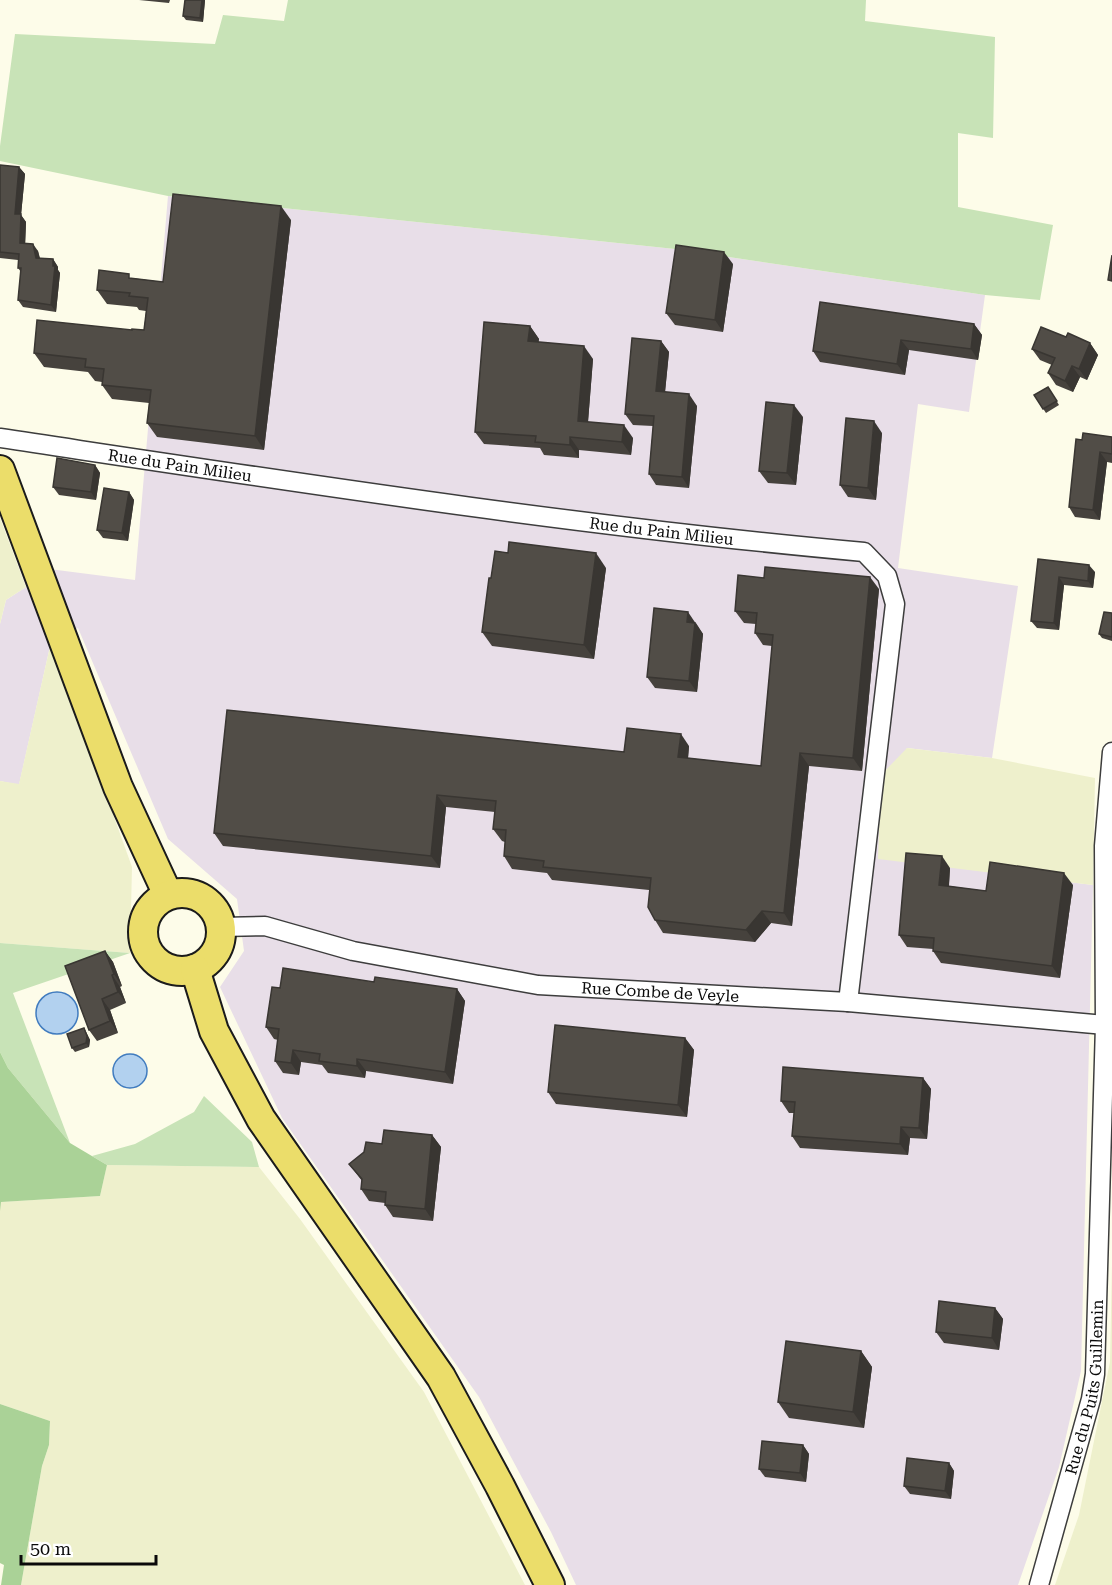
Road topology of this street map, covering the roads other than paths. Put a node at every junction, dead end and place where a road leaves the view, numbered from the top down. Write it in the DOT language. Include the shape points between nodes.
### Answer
graph roads {
  1 [pos="0,438"];
  2 [pos="0,470"];
  3 [pos="1112,752"];
  4 [pos="168,896"];
  5 [pos="221,927"];
  6 [pos="195,969"];
  7 [pos="848,1002"];
  8 [pos="1105,1025"];
  9 [pos="550,1585"];
  10 [pos="1039,1585"];
  1 -- 7 [label="street, Rue du Pain Milieu" via="406,499 738,541 864,552 887,576 895,604"];
  2 -- 4 [label="main road" via="118,787"];
  3 -- 8 [label="street, Rue du Puits Guillemin" via="1104,846"];
  4 -- 5 [label="main road" via="184,893 209,903"];
  4 -- 6 [label="main road" via="156,902 148,913 143,940 148,952 163,966 183,972"];
  5 -- 6 [label="main road" via="216,953"];
  5 -- 7 [label="street, Rue Combe de Veyle" via="265,926 353,951 537,985"];
  6 -- 9 [label="main road" via="214,1031 261,1119 441,1377"];
  7 -- 8 [label="street, Rue Combe de Veyle"];
  8 -- 10 [label="street, Rue du Puits Guillemin" via="1095,1374"];
}
